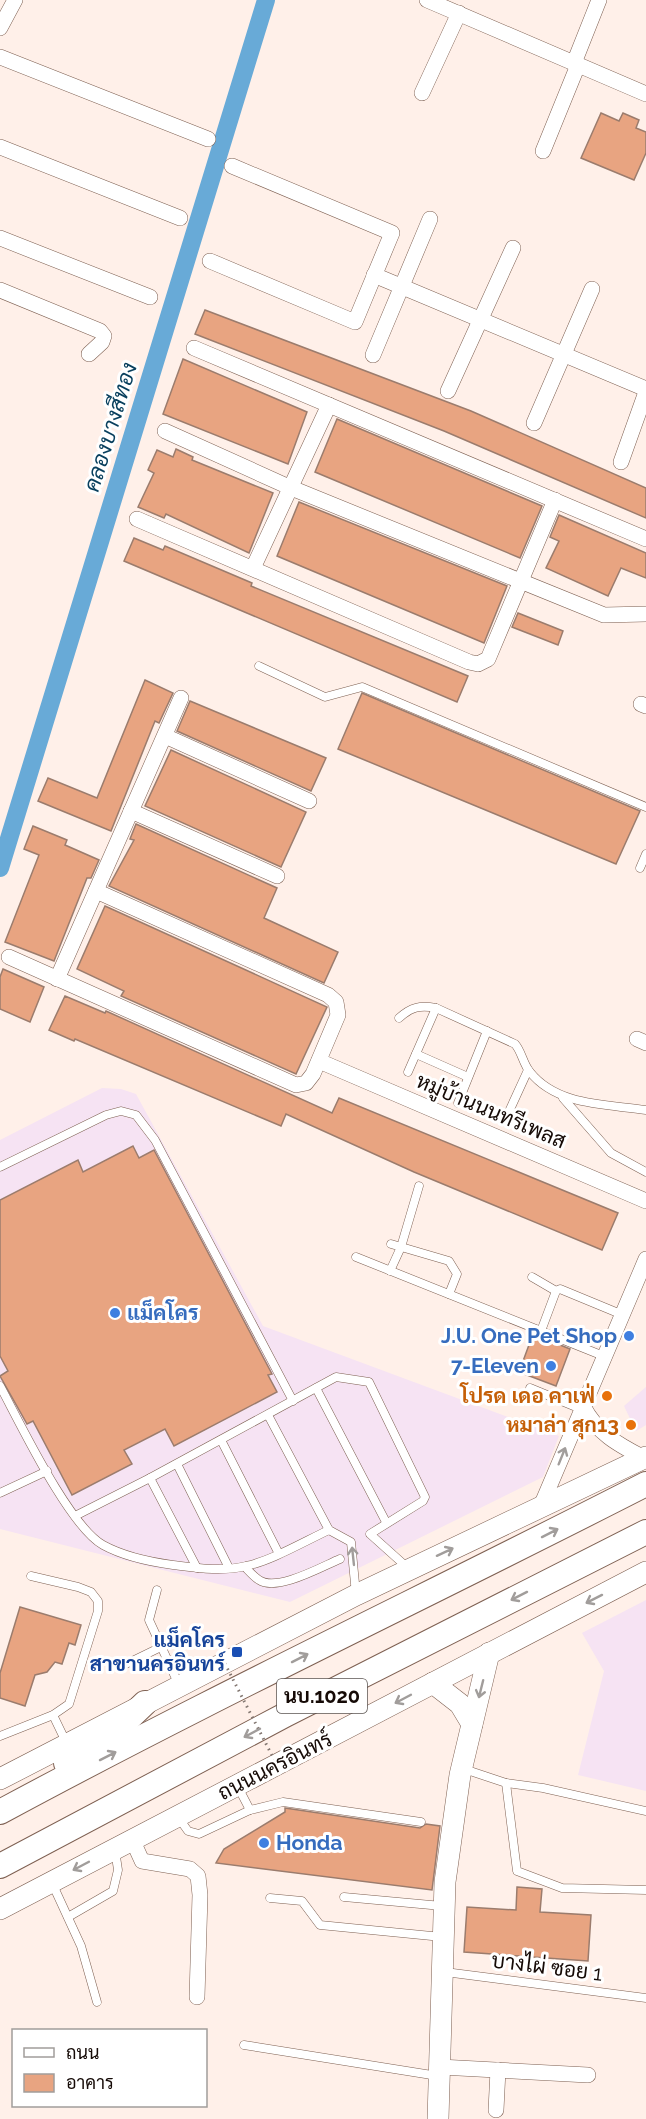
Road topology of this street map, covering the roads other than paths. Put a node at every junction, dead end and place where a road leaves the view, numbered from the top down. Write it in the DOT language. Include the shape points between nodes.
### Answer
graph roads {
  1 [pos="15,0"];
  2 [pos="427,0"];
  3 [pos="599,0"];
  4 [pos="459,14"];
  5 [pos="0,28"];
  6 [pos="0,57"];
  7 [pos="576,64"];
  8 [pos="422,93"];
  9 [pos="646,94"];
  10 [pos="208,139"];
  11 [pos="0,147"];
  12 [pos="543,151"];
  13 [pos="232,166"];
  14 [pos="180,218"];
  15 [pos="430,219"];
  16 [pos="0,238"];
  17 [pos="513,249"];
  18 [pos="210,261"];
  19 [pos="374,275"];
  20 [pos="402,286"];
  21 [pos="592,289"];
  22 [pos="0,290"];
  23 [pos="150,297"];
  24 [pos="481,320"];
  25 [pos="194,348"];
  26 [pos="89,354"];
  27 [pos="563,354"];
  28 [pos="373,355"];
  29 [pos="448,391"];
  30 [pos="646,391"];
  31 [pos="329,405"];
  32 [pos="534,423"];
  33 [pos="165,431"];
  34 [pos="621,462"];
  35 [pos="289,486"];
  36 [pos="555,500"];
  37 [pos="137,519"];
  38 [pos="646,539"];
  39 [pos="253,568"];
  40 [pos="521,580"];
  41 [pos="646,614"];
  42 [pos="259,666"];
  43 [pos="182,698"];
  44 [pos="165,736"];
  45 [pos="309,801"];
  46 [pos="646,807"];
  47 [pos="131,811"];
  48 [pos="646,854"];
  49 [pos="640,868"];
  50 [pos="277,876"];
  51 [pos="96,891"];
  52 [pos="9,957"];
  53 [pos="57,978"];
  54 [pos="436,1008"];
  55 [pos="399,1018"];
  56 [pos="487,1031"];
  57 [pos="416,1054"];
  58 [pos="319,1061"];
  59 [pos="528,1070"];
  60 [pos="408,1072"];
  61 [pos="468,1077"];
  62 [pos="563,1098"];
  63 [pos="458,1103"];
  64 [pos="646,1110"];
  65 [pos="506,1118"];
  66 [pos="0,1167"];
  67 [pos="646,1172"];
  68 [pos="419,1186"];
  69 [pos="646,1201"];
  70 [pos="391,1244"];
  71 [pos="401,1246"];
  72 [pos="356,1257"];
  73 [pos="646,1259"];
  74 [pos="390,1271"];
  75 [pos="532,1277"];
  76 [pos="556,1291"];
  77 [pos="449,1294"];
  78 [pos="623,1315"];
  79 [pos="541,1331"];
  80 [pos="606,1357"];
  81 [pos="0,1386"];
  82 [pos="316,1388"];
  83 [pos="530,1388"];
  84 [pos="293,1401"];
  85 [pos="582,1408"];
  86 [pos="268,1415"];
  87 [pos="221,1440"];
  88 [pos="645,1457"];
  89 [pos="177,1464"];
  90 [pos="47,1471"];
  91 [pos="150,1478"];
  92 [pos="646,1484"];
  93 [pos="0,1493"];
  94 [pos="541,1506"];
  95 [pos="75,1516"];
  96 [pos="386,1522"];
  97 [pos="329,1530"];
  98 [pos="646,1532"];
  99 [pos="278,1552"];
  100 [pos="340,1559"];
  101 [pos="245,1567"];
  102 [pos="197,1568"];
  103 [pos="229,1568"];
  104 [pos="410,1569"];
  105 [pos="646,1572"];
  106 [pos="31,1575"];
  107 [pos="157,1590"];
  108 [pos="356,1595"];
  109 [pos="161,1647"];
  110 [pos="489,1653"];
  111 [pos="126,1664"];
  112 [pos="433,1683"];
  113 [pos="179,1686"];
  114 [pos="145,1703"];
  115 [pos="53,1715"];
  116 [pos="472,1724"];
  117 [pos="0,1736"];
  118 [pos="67,1743"];
  119 [pos="461,1768"];
  120 [pos="0,1779"];
  121 [pos="506,1783"];
  122 [pos="237,1785"];
  123 [pos="9,1807"];
  124 [pos="250,1810"];
  125 [pos="646,1811"];
  126 [pos="177,1816"];
  127 [pos="421,1822"];
  128 [pos="123,1844"];
  129 [pos="0,1866"];
  130 [pos="51,1882"];
  131 [pos="646,1890"];
  132 [pos="344,1897"];
  133 [pos="270,1898"];
  134 [pos="444,1906"];
  135 [pos="0,1909"];
  136 [pos="68,1917"];
  137 [pos="442,1937"];
  138 [pos="444,1972"];
  139 [pos="197,1997"];
  140 [pos="646,1998"];
  141 [pos="98,2002"];
  142 [pos="244,2045"];
  143 [pos="498,2070"];
  144 [pos="440,2071"];
  145 [pos="588,2075"];
  146 [pos="496,2110"];
  147 [pos="438,2119"];
  1 -- 5 [label="street"];
  2 -- 4 [label="street"];
  3 -- 7 [label="street"];
  4 -- 7 [label="street"];
  4 -- 8 [label="street"];
  6 -- 10 [label="street"];
  7 -- 9 [label="street"];
  7 -- 12 [label="street"];
  11 -- 14 [label="street"];
  13 -- 19 [label="street" via="392,233"];
  15 -- 20 [label="street"];
  16 -- 23 [label="street"];
  17 -- 24 [label="street"];
  18 -- 19 [label="street" via="355,322"];
  19 -- 20 [label="street"];
  20 -- 24 [label="street"];
  20 -- 28 [label="street"];
  21 -- 27 [label="street"];
  22 -- 26 [label="street" via="100,331 104,336 102,342"];
  24 -- 27 [label="street"];
  24 -- 29 [label="street"];
  25 -- 31 [label="street"];
  27 -- 30 [label="street"];
  27 -- 32 [label="street"];
  30 -- 34 [label="street"];
  31 -- 35 [label="street"];
  31 -- 36 [label="street"];
  33 -- 35 [label="street"];
  35 -- 39 [label="street"];
  35 -- 40 [label="street"];
  36 -- 38 [label="street"];
  36 -- 40 [label="street"];
  37 -- 39 [label="street"];
  39 -- 40 [label="street" via="478,664 488,659"];
  40 -- 41 [label="street" via="604,615"];
  42 -- 46 [label="lane" via="325,697 362,687"];
  43 -- 44 [label="street"];
  44 -- 45 [label="street"];
  44 -- 47 [label="street"];
  47 -- 50 [label="street"];
  47 -- 51 [label="street"];
  48 -- 49 [label="lane"];
  51 -- 53 [label="street"];
  51 -- 58 [label="street" via="328,995 336,1002 338,1016"];
  52 -- 53 [label="street"];
  53 -- 58 [label="street" via="296,1085 306,1083"];
  54 -- 55 [label="lane" via="422,1005"];
  54 -- 56 [label="lane"];
  54 -- 57 [label="lane"];
  56 -- 59 [label="lane" via="515,1044"];
  56 -- 61 [label="lane"];
  57 -- 60 [label="lane"];
  57 -- 61 [label="lane"];
  58 -- 69 [label="street, หมู่บ้านนนทรีเพลส"];
  59 -- 62 [label="lane"];
  59 -- 65 [label="lane"];
  61 -- 63 [label="lane"];
  62 -- 64 [label="lane"];
  62 -- 67 [label="lane" via="610,1153"];
  66 -- 84 [label="lane" via="106,1115 121,1111 136,1115 154,1140"];
  68 -- 71 [label="lane"];
  70 -- 71 [label="lane"];
  71 -- 74 [label="lane"];
  71 -- 77 [label="lane" via="448,1261 457,1274"];
  72 -- 74 [label="lane"];
  73 -- 78 [label="street"];
  74 -- 77 [label="lane"];
  75 -- 76 [label="lane"];
  76 -- 78 [label="lane" via="560,1289"];
  76 -- 79 [label="lane"];
  77 -- 79 [label="lane"];
  78 -- 80 [label="street"];
  79 -- 80 [label="lane"];
  80 -- 85 [label="street"];
  81 -- 90 [label="lane"];
  82 -- 84 [label="lane"];
  82 -- 96 [label="lane"];
  82 -- 96 [label="lane" via="336,1377 369,1382 424,1493 423,1501"];
  83 -- 85 [label="lane"];
  84 -- 86 [label="lane"];
  85 -- 88 [label="street" via="602,1434"];
  94 -- 85 [label="street, one-way"];
  86 -- 87 [label="lane"];
  86 -- 97 [label="lane"];
  87 -- 89 [label="lane"];
  87 -- 99 [label="lane"];
  88 -- 94 [label="main road"];
  89 -- 91 [label="lane"];
  89 -- 103 [label="lane"];
  90 -- 93 [label="lane"];
  90 -- 95 [label="lane"];
  91 -- 95 [label="lane"];
  91 -- 102 [label="lane"];
  123 -- 92 [label="main road, นบ.1020, one-way"];
  104 -- 94 [label="main road, one-way"];
  95 -- 102 [label="lane" via="103,1545 143,1558"];
  96 -- 104 [label="lane" via="370,1534"];
  97 -- 99 [label="lane"];
  108 -- 97 [label="lane, one-way" via="351,1542"];
  98 -- 129 [label="main road, ถนนนครอินทร์ / นบ.1020, one-way" via="285,1715"];
  99 -- 101 [label="lane"];
  100 -- 101 [label="lane" via="285,1582 270,1584"];
  101 -- 103 [label="lane"];
  102 -- 103 [label="lane"];
  104 -- 108 [label="main road"];
  105 -- 110 [label="main road, ถนนนครอินทร์ / นบ.1020, one-way"];
  106 -- 115 [label="lane" via="84,1589 98,1601 75,1694 69,1704"];
  107 -- 109 [label="lane" via="149,1620"];
  108 -- 113 [label="main road"];
  109 -- 111 [label="lane"];
  109 -- 113 [label="lane"];
  110 -- 112 [label="main road, ถนนนครอินทร์ / นบ.1020"];
  110 -- 116 [label="main road, one-way"];
  112 -- 116 [label="main road" via="460,1704"];
  112 -- 122 [label="main road, ถนนนครอินทร์ / นบ.1020, one-way"];
  113 -- 114 [label="main road"];
  114 -- 118 [label="main road"];
  114 -- 123 [label="main road" via="123,1724"];
  115 -- 117 [label="lane"];
  115 -- 118 [label="lane"];
  116 -- 119 [label="main road"];
  118 -- 120 [label="main road"];
  119 -- 121 [label="lane"];
  119 -- 134 [label="main road"];
  121 -- 125 [label="lane"];
  121 -- 131 [label="lane" via="517,1871 562,1888"];
  122 -- 124 [label="lane"];
  122 -- 126 [label="main road, ถนนนครอินทร์ / นบ.1020"];
  124 -- 126 [label="lane" via="199,1834 188,1831"];
  124 -- 127 [label="lane" via="284,1802"];
  126 -- 128 [label="main road, ถนนนครอินทร์ / นบ.1020"];
  128 -- 130 [label="main road, ถนนนครอินทร์ / นบ.1020, one-way"];
  128 -- 136 [label="lane" via="113,1891"];
  128 -- 139 [label="street" via="142,1862 190,1869 198,1876"];
  130 -- 135 [label="main road, ถนนนครอินทร์ / นบ.1020"];
  130 -- 136 [label="lane"];
  132 -- 134 [label="lane"];
  133 -- 137 [label="lane" via="302,1901 320,1924"];
  134 -- 137 [label="main road"];
  136 -- 141 [label="lane"];
  137 -- 138 [label="main road"];
  138 -- 140 [label="lane, บางไผ่ ซอย 1"];
  138 -- 144 [label="main road"];
  142 -- 144 [label="lane"];
  143 -- 144 [label="street"];
  143 -- 145 [label="street"];
  143 -- 146 [label="street"];
  144 -- 147 [label="main road"];
}
